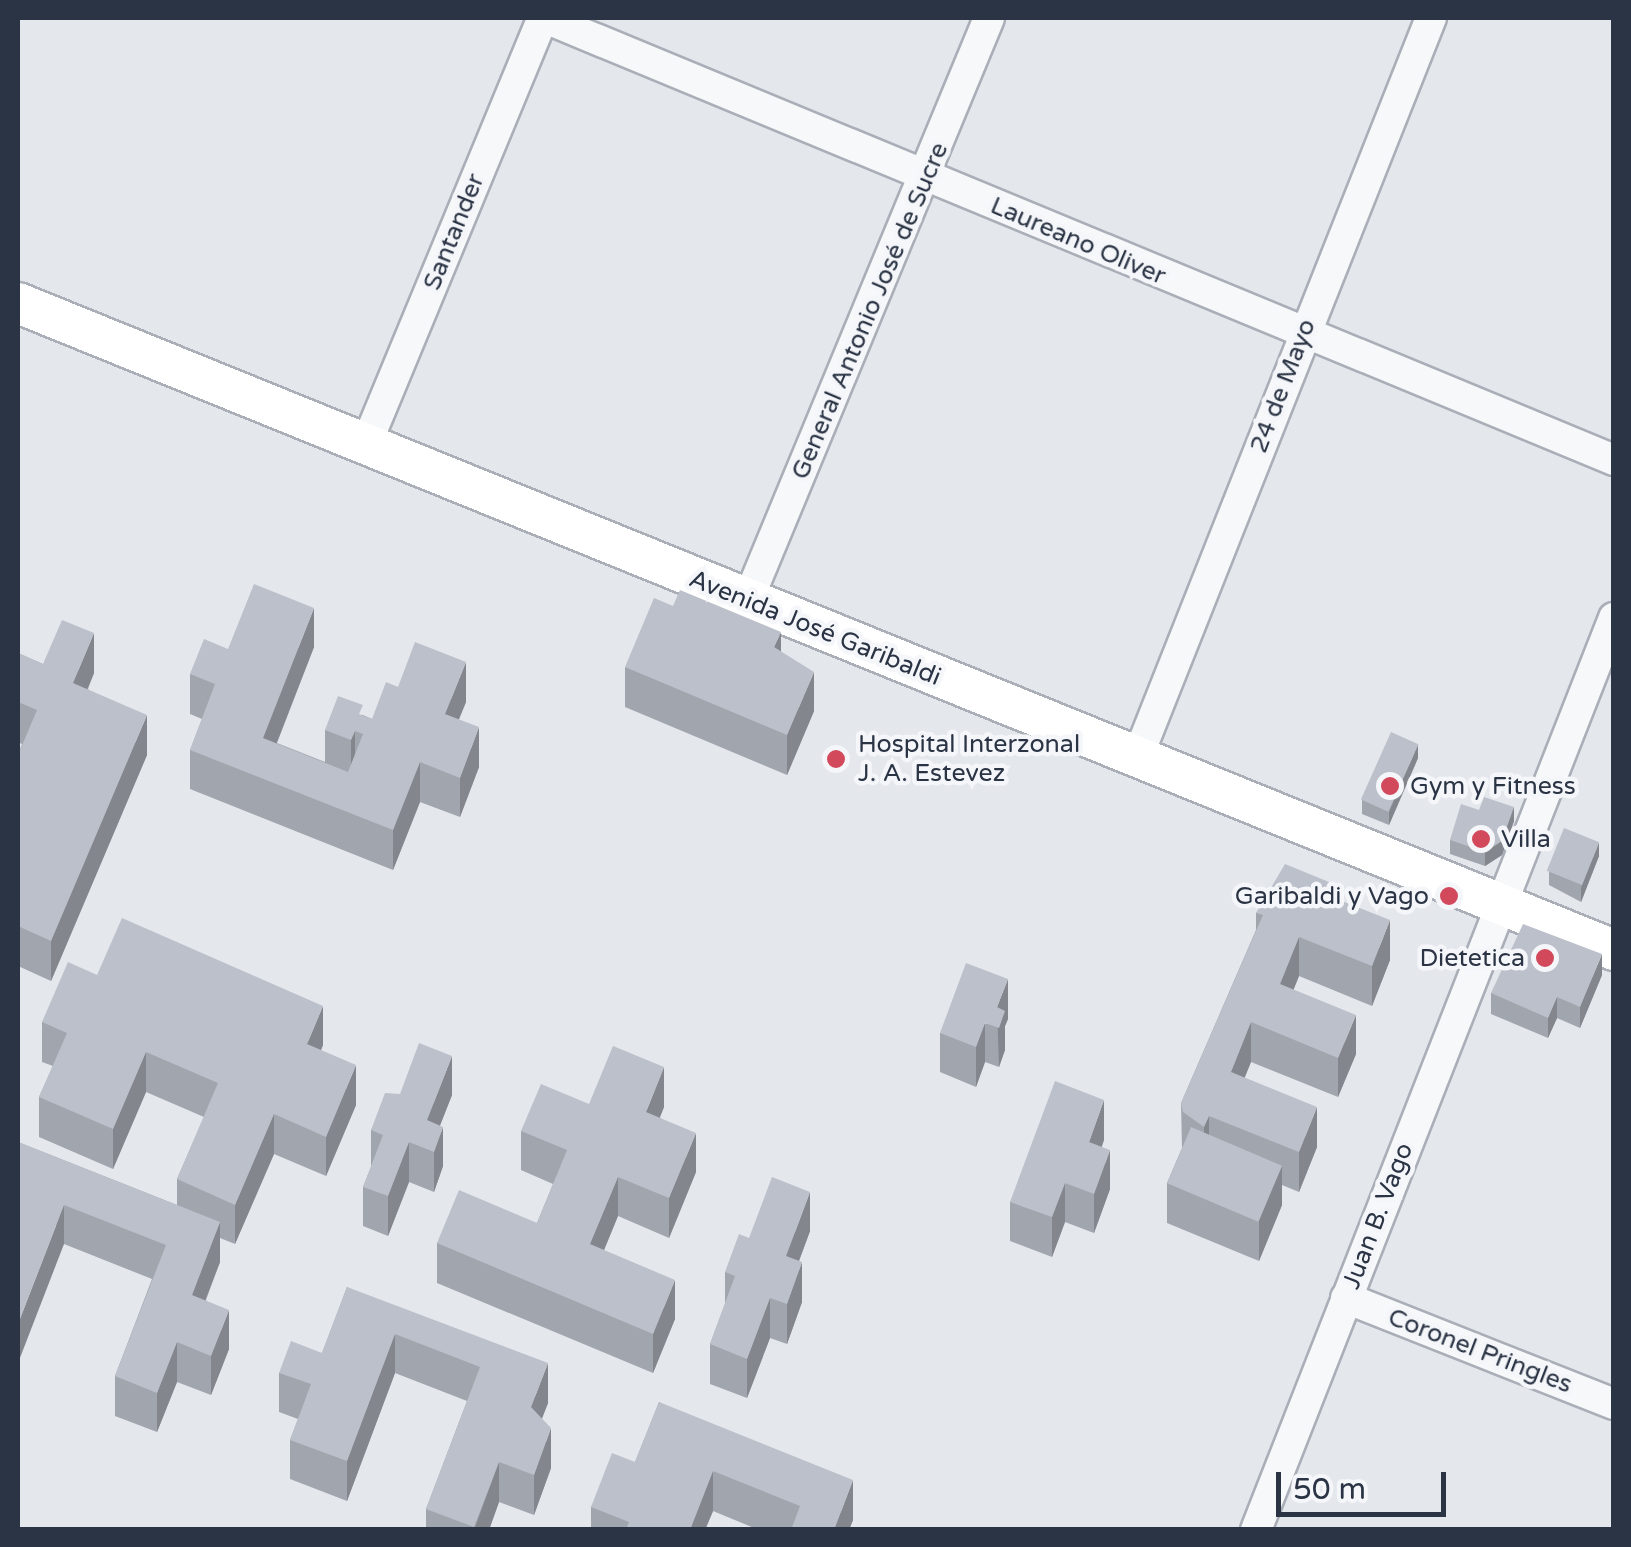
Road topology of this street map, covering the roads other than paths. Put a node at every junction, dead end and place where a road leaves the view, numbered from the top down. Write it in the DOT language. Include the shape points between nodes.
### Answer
graph roads {
  1 [pos="544,18"];
  2 [pos="990,18"];
  3 [pos="1430,18"];
  4 [pos="927,177"];
  5 [pos="18,303"];
  6 [pos="1302,335"];
  7 [pos="366,447"];
  8 [pos="1614,460"];
  9 [pos="747,602"];
  10 [pos="1614,618"];
  11 [pos="1138,756"];
  12 [pos="1500,903"];
  13 [pos="1614,950"];
  14 [pos="1346,1298"];
  15 [pos="1614,1404"];
  16 [pos="1256,1530"];
  1 -- 4 [label="street, Laureano Oliver"];
  1 -- 7 [label="street, Santander"];
  2 -- 4 [label="street, General Antonio José de Sucre"];
  3 -- 6 [label="street, 24 de Mayo"];
  4 -- 6 [label="street, Laureano Oliver"];
  4 -- 9 [label="street, General Antonio José de Sucre"];
  5 -- 7 [label="main road, Avenida José Garibaldi"];
  6 -- 8 [label="street, Laureano Oliver"];
  6 -- 11 [label="street, 24 de Mayo"];
  7 -- 9 [label="main road, Avenida José Garibaldi"];
  9 -- 11 [label="main road, Avenida José Garibaldi"];
  10 -- 12 [label="street, Juan B. Vago"];
  11 -- 12 [label="main road, Avenida José Garibaldi"];
  12 -- 13 [label="main road, Avenida José Garibaldi"];
  12 -- 14 [label="street, Juan B. Vago"];
  14 -- 15 [label="street, Coronel Pringles"];
  14 -- 16 [label="street, Juan B. Vago"];
}
